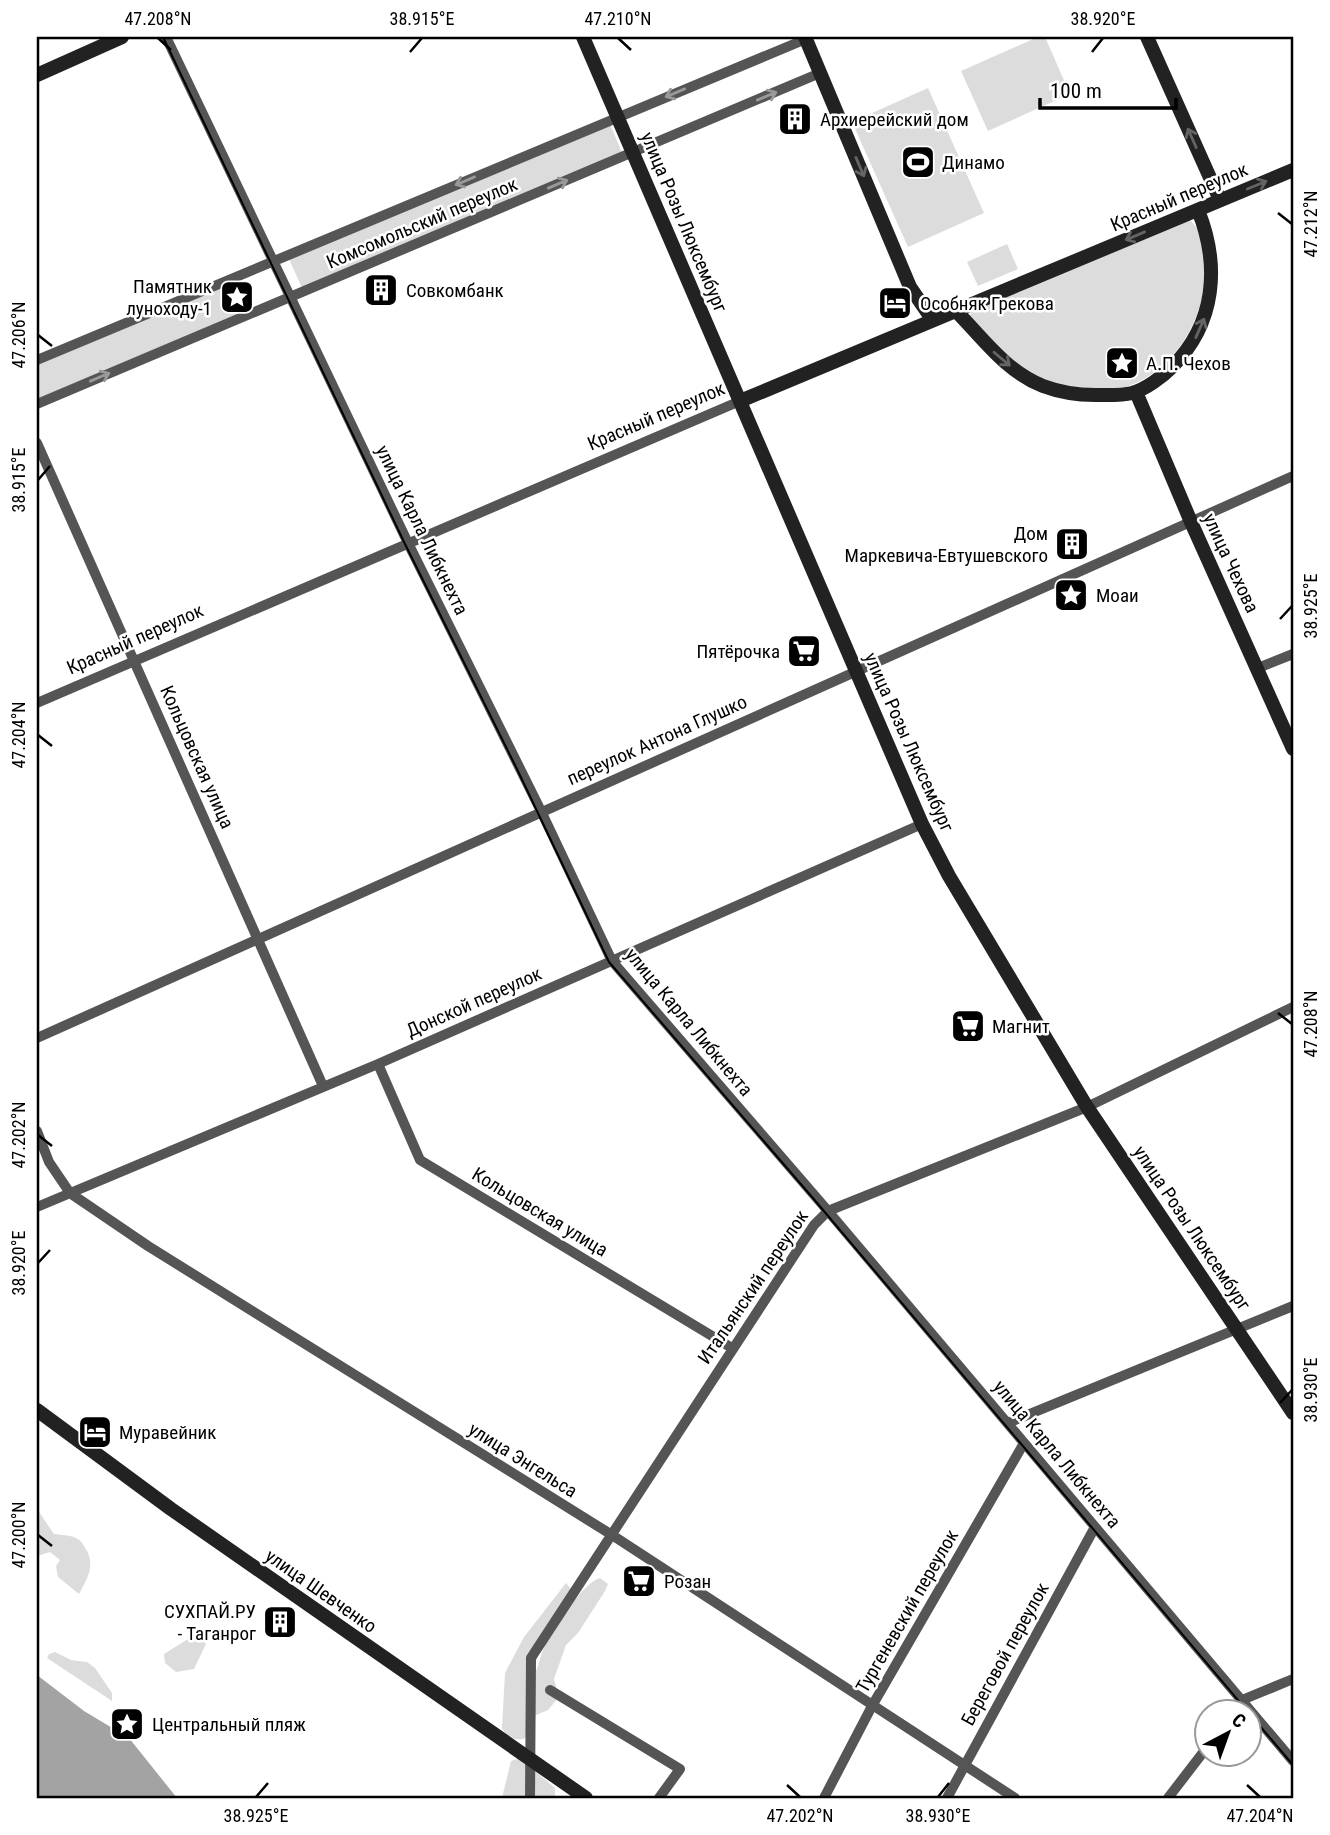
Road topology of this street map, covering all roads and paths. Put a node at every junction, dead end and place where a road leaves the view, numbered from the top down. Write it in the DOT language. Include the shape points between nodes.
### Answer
graph roads {
  1 [pos="122,37"];
  2 [pos="166,37"];
  3 [pos="583,37"];
  4 [pos="1147,37"];
  5 [pos="805,38"];
  6 [pos="820,73"];
  7 [pos="37,75"];
  8 [pos="617,117"];
  9 [pos="632,152"];
  10 [pos="1293,170"];
  11 [pos="1220,200"];
  12 [pos="1198,210"];
  13 [pos="274,261"];
  14 [pos="290,297"];
  15 [pos="955,310"];
  16 [pos="932,319"];
  17 [pos="37,360"];
  18 [pos="1136,392"];
  19 [pos="740,401"];
  20 [pos="37,404"];
  21 [pos="37,443"];
  22 [pos="1293,476"];
  23 [pos="1191,522"];
  24 [pos="408,543"];
  25 [pos="1293,654"];
  26 [pos="134,660"];
  27 [pos="1258,668"];
  28 [pos="856,670"];
  29 [pos="37,704"];
  30 [pos="1293,749"];
  31 [pos="541,811"];
  32 [pos="922,824"];
  33 [pos="257,938"];
  34 [pos="612,961"];
  35 [pos="1293,1007"];
  36 [pos="37,1038"];
  37 [pos="378,1064"];
  38 [pos="323,1086"];
  39 [pos="1087,1107"];
  40 [pos="37,1131"];
  41 [pos="70,1193"];
  42 [pos="37,1207"];
  43 [pos="828,1211"];
  44 [pos="1293,1306"];
  45 [pos="1238,1329"];
  46 [pos="732,1348"];
  47 [pos="37,1410"];
  48 [pos="1293,1413"];
  49 [pos="1008,1423"];
  50 [pos="1024,1443"];
  51 [pos="1095,1527"];
  52 [pos="612,1535"];
  53 [pos="1293,1679"];
  54 [pos="550,1690"];
  55 [pos="1241,1699"];
  56 [pos="1244,1699"];
  57 [pos="872,1706"];
  58 [pos="1264,1726"];
  59 [pos="1293,1761"];
  60 [pos="1194,1764"];
  61 [pos="964,1765"];
  62 [pos="530,1798"];
  63 [pos="586,1798"];
  64 [pos="659,1798"];
  65 [pos="824,1798"];
  66 [pos="947,1798"];
  67 [pos="1015,1798"];
  68 [pos="1168,1798"];
  1 -- 7 [label="street"];
  2 -- 13 [label="street, улица Карла Либкнехта"];
  3 -- 8 [label="street, улица Розы Люксембург"];
  11 -- 4 [label="street, one-way"];
  5 -- 6 [label="street"];
  5 -- 8 [label="street, Комсомольский переулок, one-way"];
  9 -- 6 [label="street, Комсомольский переулок, one-way"];
  6 -- 16 [label="street, one-way" via="910,287"];
  8 -- 9 [label="street, улица Розы Люксембург"];
  8 -- 13 [label="street, Комсомольский переулок, one-way"];
  14 -- 9 [label="street, Комсомольский переулок, one-way"];
  9 -- 19 [label="street, улица Розы Люксембург"];
  11 -- 10 [label="street, Красный переулок, one-way"];
  11 -- 12 [label="street, Красный переулок"];
  12 -- 15 [label="street, Красный переулок, one-way"];
  18 -- 12 [label="street, one-way" via="1181,358 1209,304 1212,264"];
  13 -- 14 [label="street, улица Карла Либкнехта"];
  13 -- 17 [label="street, Комсомольский переулок"];
  20 -- 14 [label="street, Комсомольский переулок, one-way"];
  14 -- 24 [label="street, улица Карла Либкнехта"];
  15 -- 16 [label="street, Красный переулок"];
  15 -- 18 [label="street, one-way" via="1000,358 1042,386 1080,395"];
  16 -- 19 [label="street, Красный переулок"];
  18 -- 23 [label="street, улица Чехова"];
  19 -- 24 [label="street, Красный переулок"];
  19 -- 28 [label="street, улица Розы Люксембург"];
  21 -- 26 [label="street, Кольцовская улица"];
  22 -- 23 [label="street, переулок Антона Глушко"];
  23 -- 27 [label="street, улица Чехова"];
  23 -- 28 [label="street, переулок Антона Глушко"];
  24 -- 26 [label="street, Красный переулок"];
  24 -- 31 [label="street, улица Карла Либкнехта"];
  25 -- 27 [label="street"];
  26 -- 29 [label="street, Красный переулок"];
  26 -- 33 [label="street, Кольцовская улица"];
  27 -- 30 [label="street, улица Чехова"];
  28 -- 31 [label="street, переулок Антона Глушко"];
  28 -- 32 [label="street, улица Розы Люксембург"];
  31 -- 33 [label="street, переулок Антона Глушко"];
  31 -- 34 [label="street, улица Карла Либкнехта"];
  32 -- 34 [label="street, Донской переулок"];
  32 -- 39 [label="street, улица Розы Люксембург"];
  33 -- 36 [label="street, переулок Антона Глушко"];
  33 -- 38 [label="street, Кольцовская улица"];
  34 -- 37 [label="street, Донской переулок"];
  34 -- 43 [label="street, улица Карла Либкнехта"];
  35 -- 39 [label="street, Итальянский переулок"];
  37 -- 38 [label="street, Донской переулок"];
  37 -- 46 [label="street, Кольцовская улица" via="420,1160"];
  38 -- 41 [label="street, Донской переулок"];
  39 -- 43 [label="street, Итальянский переулок"];
  39 -- 45 [label="street, улица Розы Люксембург"];
  40 -- 41 [label="street, улица Энгельса" via="49,1162"];
  41 -- 42 [label="street, Донской переулок"];
  41 -- 52 [label="street, улица Энгельса"];
  43 -- 46 [label="street, Итальянский переулок"];
  43 -- 49 [label="street, улица Карла Либкнехта"];
  44 -- 45 [label="street"];
  45 -- 48 [label="street, улица Розы Люксембург"];
  45 -- 49 [label="street"];
  46 -- 52 [label="street, Итальянский переулок"];
  47 -- 63 [label="street, улица Шевченко" via="171,1509"];
  49 -- 50 [label="street, улица Карла Либкнехта"];
  50 -- 51 [label="street, улица Карла Либкнехта"];
  50 -- 57 [label="street, Тургеневский переулок"];
  51 -- 55 [label="street, улица Карла Либкнехта"];
  51 -- 61 [label="street, Береговой переулок"];
  52 -- 57 [label="street, улица Энгельса"];
  52 -- 62 [label="street, Итальянский переулок" via="531,1658"];
  53 -- 56 [label="street"];
  54 -- 64 [label="street" via="680,1769"];
  57 -- 61 [label="street, улица Энгельса"];
  57 -- 65 [label="street, Тургеневский переулок"];
  58 -- 59 [label="street, улица Карла Либкнехта"];
  60 -- 68 [label="street"];
  61 -- 66 [label="street, Береговой переулок"];
  61 -- 67 [label="street, улица Энгельса"];
}
